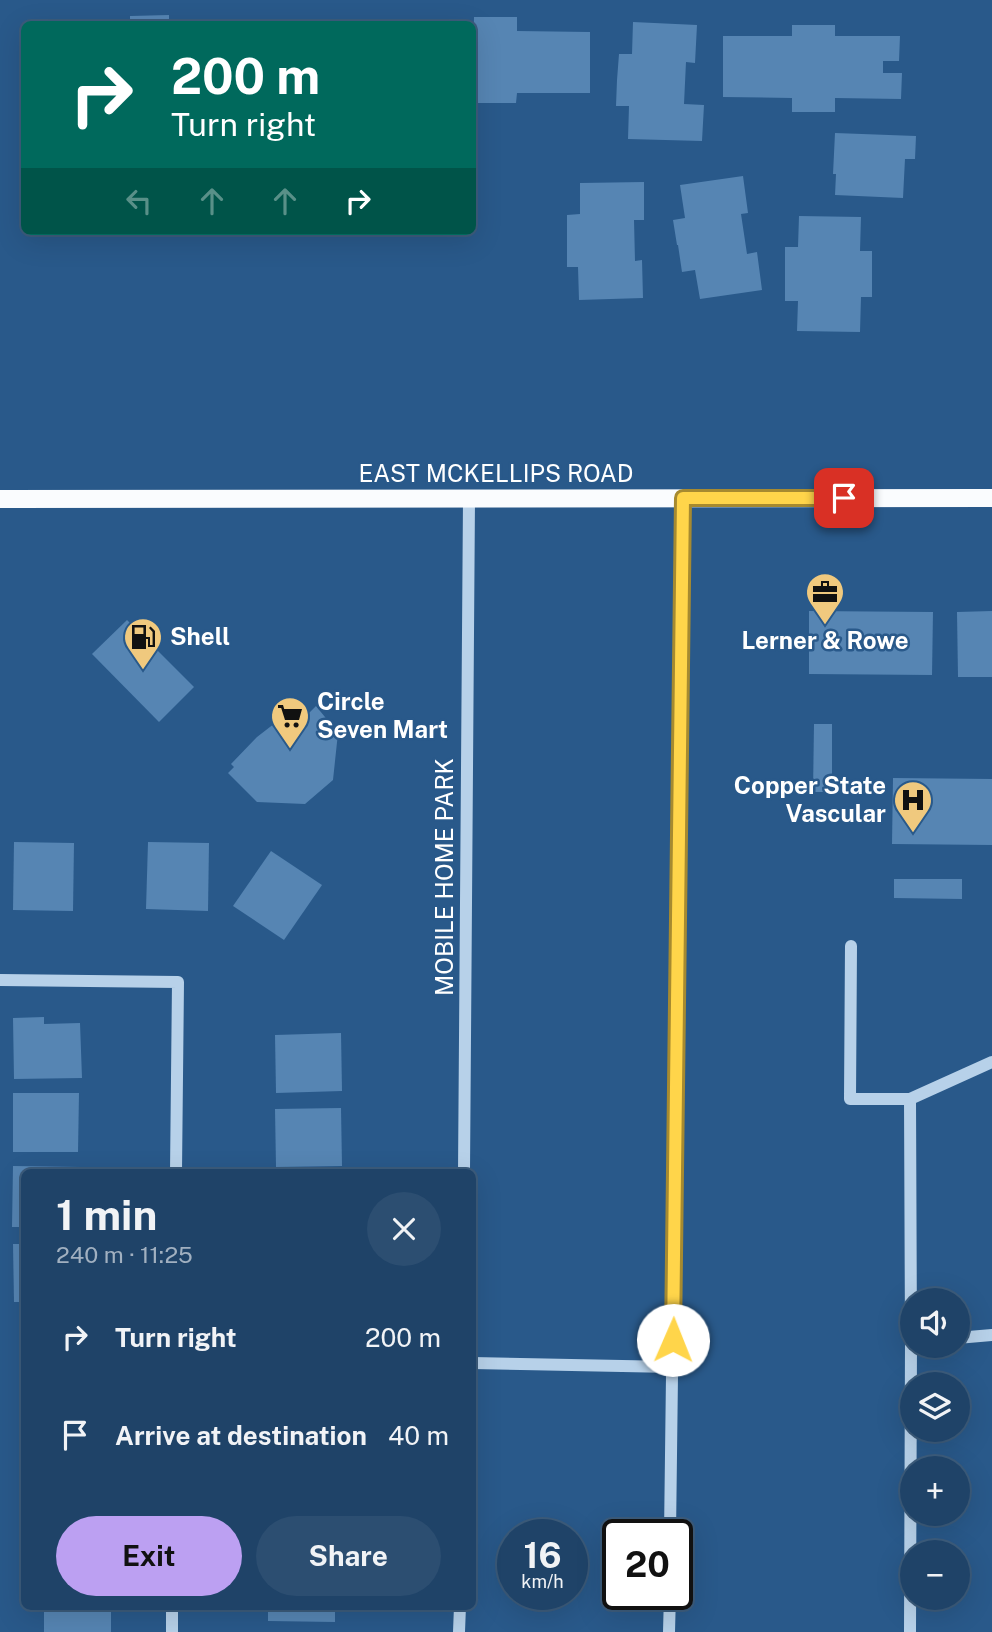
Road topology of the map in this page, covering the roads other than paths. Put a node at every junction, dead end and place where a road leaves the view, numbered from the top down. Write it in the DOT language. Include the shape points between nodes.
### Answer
graph roads {
  1 [pos="683,498"];
  2 [pos="992,498"];
  3 [pos="0,499"];
  4 [pos="469,499"];
  5 [pos="851,946"];
  6 [pos="0,980"];
  7 [pos="992,1062"];
  8 [pos="909,1099"];
  9 [pos="176,1169"];
  10 [pos="464,1169"];
  11 [pos="911,1288"];
  12 [pos="992,1335"];
  13 [pos="970,1337"];
  14 [pos="912,1358"];
  15 [pos="476,1363"];
  16 [pos="673,1367"];
  17 [pos="670,1519"];
  18 [pos="172,1610"];
  19 [pos="460,1610"];
  20 [pos="670,1610"];
  21 [pos="172,1632"];
  22 [pos="459,1632"];
  23 [pos="669,1632"];
  24 [pos="910,1632"];
  1 -- 2 [label="main road, EAST MCKELLIPS ROAD"];
  1 -- 4 [label="main road, EAST MCKELLIPS ROAD"];
  1 -- 16 [label="street"];
  3 -- 4 [label="main road, EAST MCKELLIPS ROAD"];
  4 -- 10 [label="street, MOBILE HOME PARK"];
  5 -- 8 [label="street" via="850,1099"];
  6 -- 9 [label="street" via="177,982"];
  7 -- 8 [label="street"];
  8 -- 11 [label="street"];
  12 -- 13 [label="street"];
  14 -- 24 [label="street"];
  15 -- 16 [label="street"];
  16 -- 17 [label="street"];
  18 -- 21 [label="street"];
  19 -- 22 [label="street"];
  20 -- 23 [label="street"];
}
